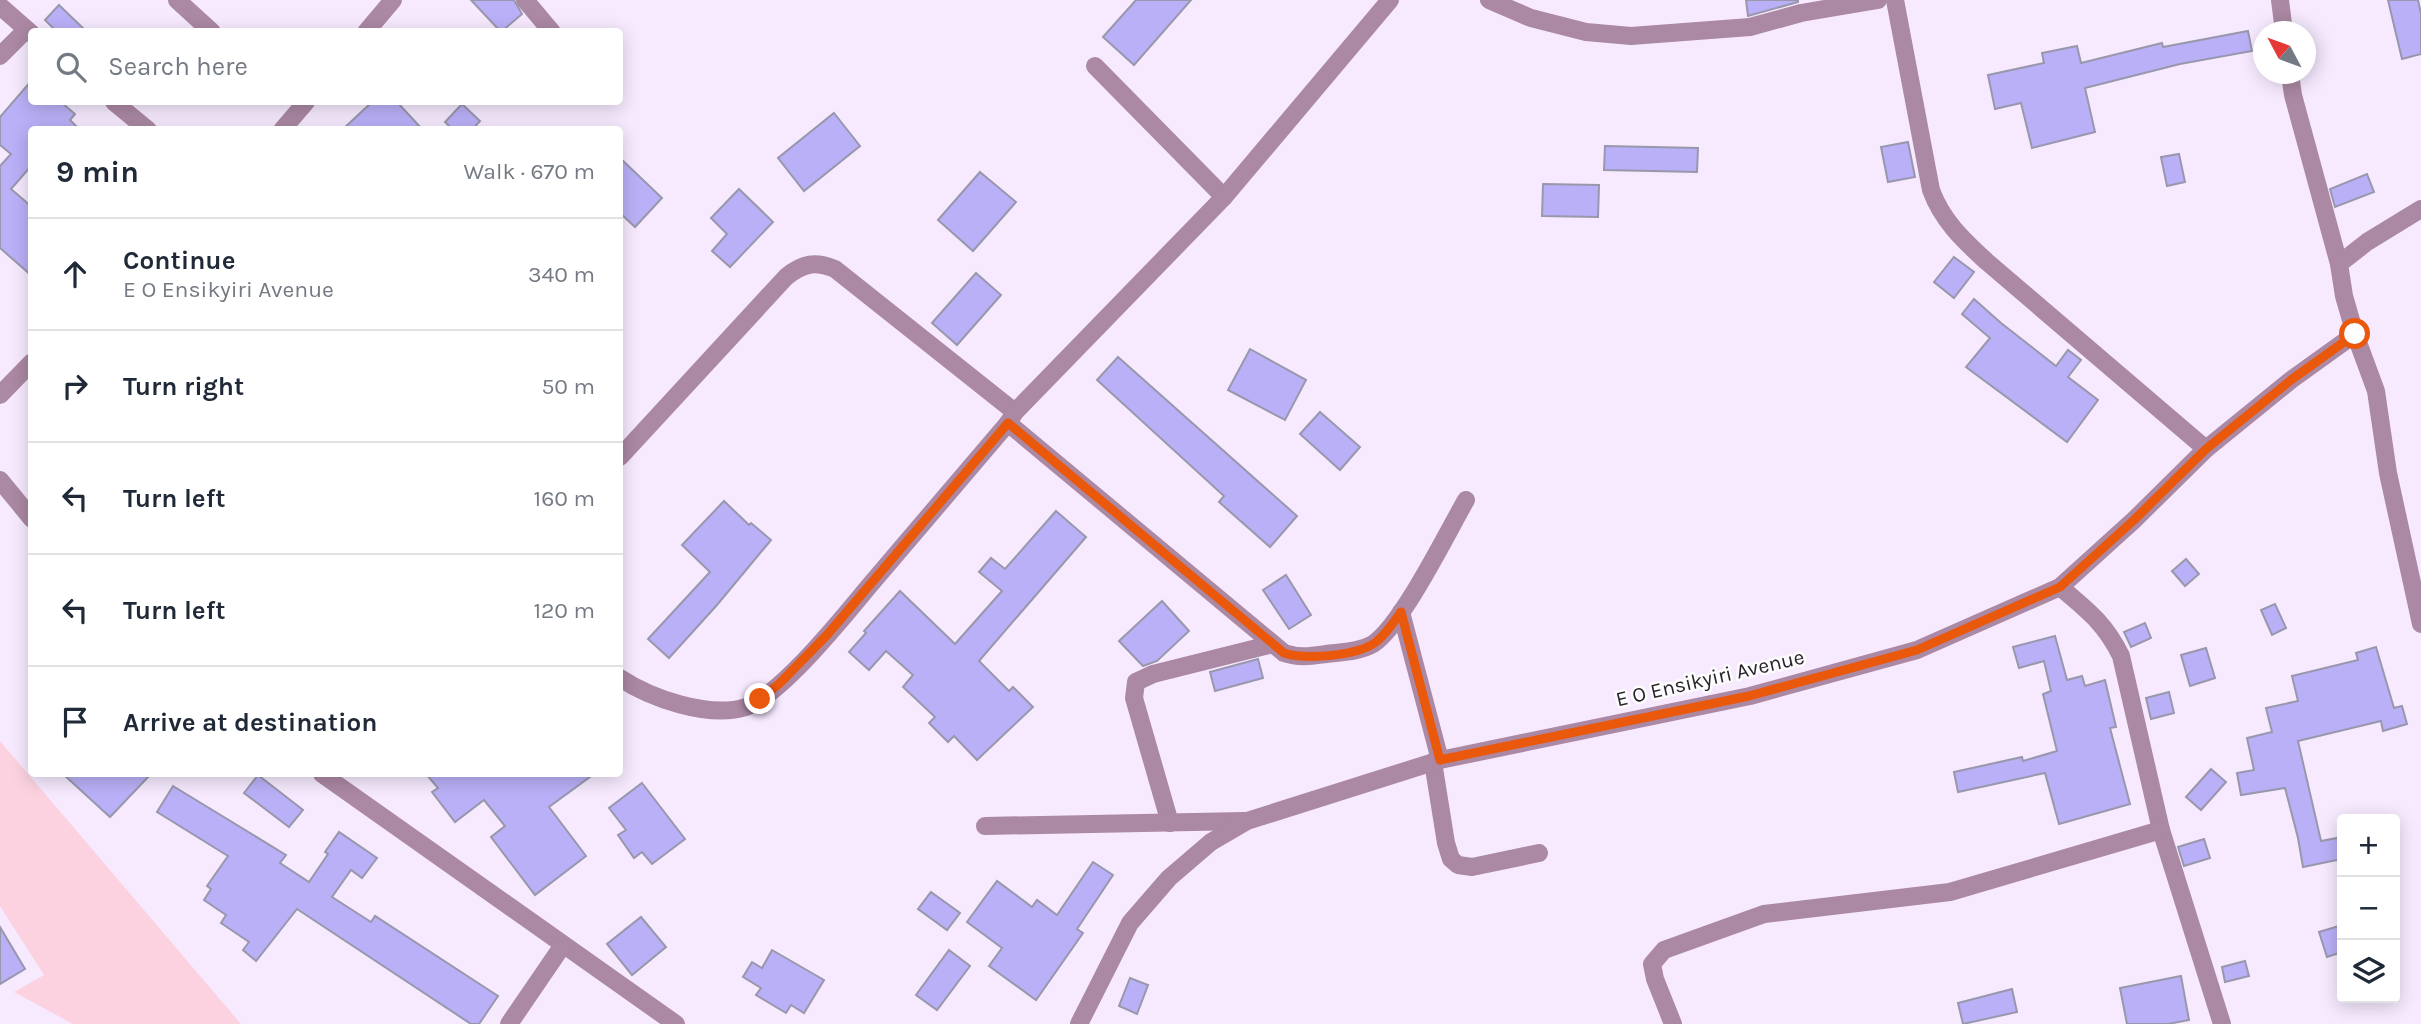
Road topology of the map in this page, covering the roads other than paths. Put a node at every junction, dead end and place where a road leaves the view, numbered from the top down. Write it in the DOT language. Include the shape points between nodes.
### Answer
graph roads {
  1 [pos="177,0"];
  2 [pos="393,0"];
  3 [pos="525,0"];
  4 [pos="1390,0"];
  5 [pos="1489,0"];
  6 [pos="1878,0"];
  7 [pos="1895,0"];
  8 [pos="2280,0"];
  9 [pos="0,6"];
  10 [pos="2283,21"];
  11 [pos="208,28"];
  12 [pos="369,28"];
  13 [pos="549,28"];
  14 [pos="28,31"];
  15 [pos="28,33"];
  16 [pos="0,55"];
  17 [pos="1095,66"];
  18 [pos="2291,84"];
  19 [pos="118,105"];
  20 [pos="298,105"];
  21 [pos="143,126"];
  22 [pos="285,126"];
  23 [pos="1224,197"];
  24 [pos="2421,209"];
  25 [pos="2339,264"];
  26 [pos="2355,334"];
  27 [pos="28,366"];
  28 [pos="0,395"];
  29 [pos="1012,417"];
  30 [pos="2206,449"];
  31 [pos="623,454"];
  32 [pos="0,481"];
  33 [pos="1466,500"];
  34 [pos="28,514"];
  35 [pos="2060,587"];
  36 [pos="1401,612"];
  37 [pos="2421,624"];
  38 [pos="1273,644"];
  39 [pos="623,680"];
  40 [pos="1436,761"];
  41 [pos="326,777"];
  42 [pos="1247,821"];
  43 [pos="1170,823"];
  44 [pos="985,826"];
  45 [pos="2161,830"];
  46 [pos="1539,853"];
  47 [pos="564,945"];
  48 [pos="509,1024"];
  49 [pos="676,1024"];
  50 [pos="1079,1024"];
  51 [pos="1673,1024"];
  52 [pos="2222,1024"];
  1 -- 11 [label="street"];
  2 -- 12 [label="street"];
  3 -- 13 [label="street"];
  4 -- 23 [label="street"];
  5 -- 6 [label="street" via="1575,30 1631,36 1750,27"];
  7 -- 30 [label="street" via="1931,190 1947,221 1986,261"];
  8 -- 10 [label="street"];
  9 -- 14 [label="street"];
  15 -- 16 [label="street"];
  17 -- 23 [label="street"];
  18 -- 25 [label="street"];
  19 -- 21 [label="street"];
  20 -- 22 [label="street"];
  23 -- 29 [label="street"];
  24 -- 25 [label="street"];
  25 -- 26 [label="street"];
  26 -- 30 [label="street, E O Ensikyiri Avenue"];
  26 -- 37 [label="street" via="2376,391 2388,473"];
  27 -- 28 [label="street"];
  29 -- 31 [label="street" via="835,269 810,263 786,277"];
  29 -- 38 [label="street"];
  29 -- 39 [label="street" via="827,635 760,699 733,710 684,706"];
  30 -- 35 [label="street, E O Ensikyiri Avenue"];
  32 -- 34 [label="street"];
  33 -- 36 [label="street"];
  35 -- 40 [label="street, E O Ensikyiri Avenue" via="1917,650 1749,696"];
  35 -- 45 [label="street" via="2097,619 2121,656"];
  36 -- 38 [label="street" via="1385,633 1358,650 1304,657 1284,653"];
  36 -- 40 [label="street"];
  38 -- 43 [label="street" via="1136,682 1134,698"];
  40 -- 42 [label="street, E O Ensikyiri Avenue"];
  40 -- 46 [label="street" via="1446,843 1458,866"];
  41 -- 47 [label="street"];
  42 -- 43 [label="street"];
  42 -- 50 [label="street, E O Ensikyiri Avenue" via="1211,842 1169,877 1130,923"];
  43 -- 44 [label="street"];
  45 -- 51 [label="street" via="1950,892 1764,914 1664,950 1652,964"];
  45 -- 52 [label="street"];
  47 -- 48 [label="street"];
  47 -- 49 [label="street"];
}
